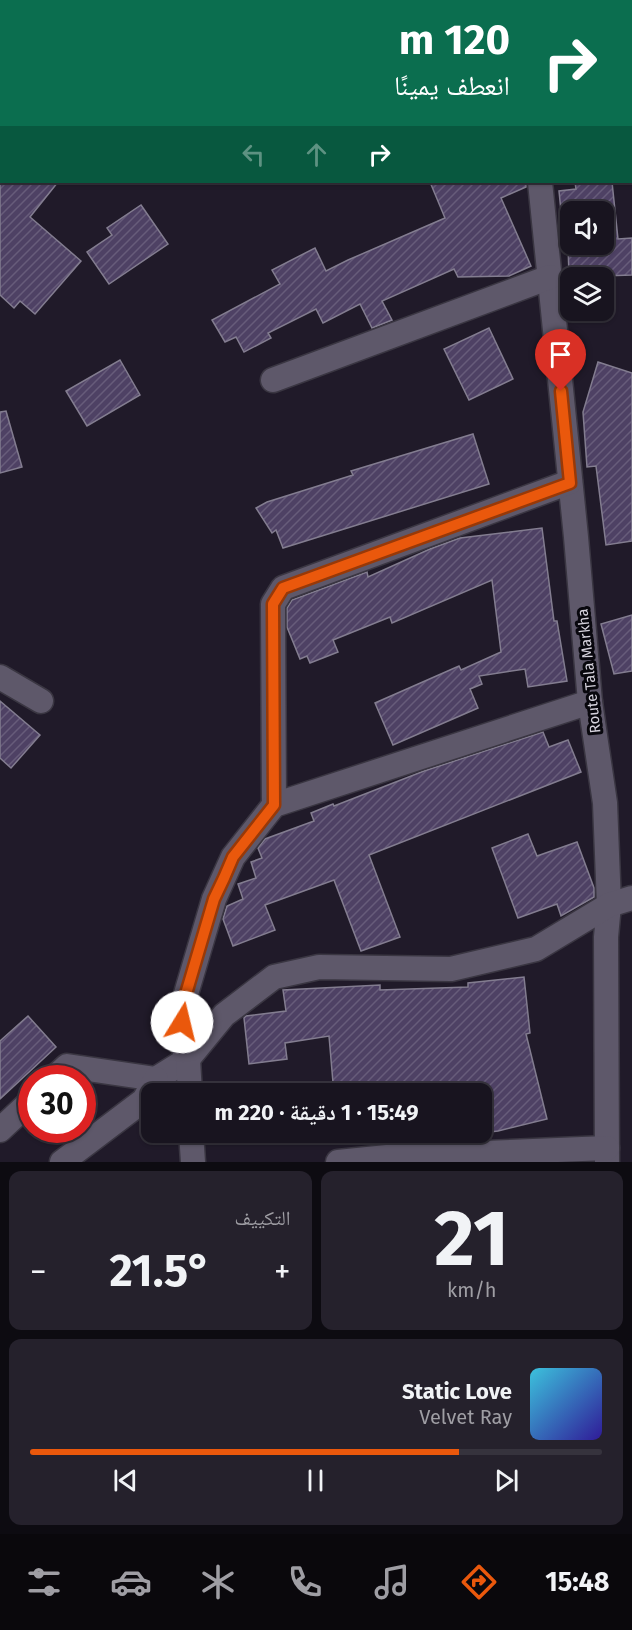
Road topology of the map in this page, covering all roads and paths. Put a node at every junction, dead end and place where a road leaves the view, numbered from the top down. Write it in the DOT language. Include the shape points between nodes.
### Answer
graph roads {
  1 [pos="540,183"];
  2 [pos="550,278"];
  3 [pos="273,380"];
  4 [pos="570,483"];
  5 [pos="0,676"];
  6 [pos="41,701"];
  7 [pos="590,702"];
  8 [pos="274,805"];
  9 [pos="632,898"];
  10 [pos="609,905"];
  11 [pos="188,1059"];
  12 [pos="96,1070"];
  13 [pos="156,1079"];
  14 [pos="189,1083"];
  15 [pos="18,1113"];
  16 [pos="0,1130"];
  17 [pos="192,1143"];
  18 [pos="607,1155"];
  19 [pos="62,1162"];
  20 [pos="193,1162"];
  21 [pos="338,1162"];
  1 -- 2 [label="street, Route Tala Markha"];
  2 -- 3 [label="street"];
  2 -- 4 [label="street, Route Tala Markha"];
  4 -- 7 [label="street, Route Tala Markha"];
  4 -- 8 [label="street" via="283,588 273,604"];
  5 -- 6 [label="street"];
  7 -- 8 [label="street"];
  7 -- 10 [label="street, Route Tala Markha" via="605,803"];
  8 -- 11 [label="street" via="233,857 214,899 183,1004 180,1039"];
  9 -- 10 [label="street"];
  10 -- 11 [label="street" via="536,948 451,969 319,968 274,977 224,1015"];
  10 -- 18 [label="street, Route Tala Markha"];
  11 -- 13 [label="street"];
  11 -- 14 [label="street"];
  12 -- 13 [label="street"];
  13 -- 19 [label="street" via="144,1100"];
  15 -- 16 [label="street"];
  17 -- 20 [label="street"];
  18 -- 21 [label="street"];
}
